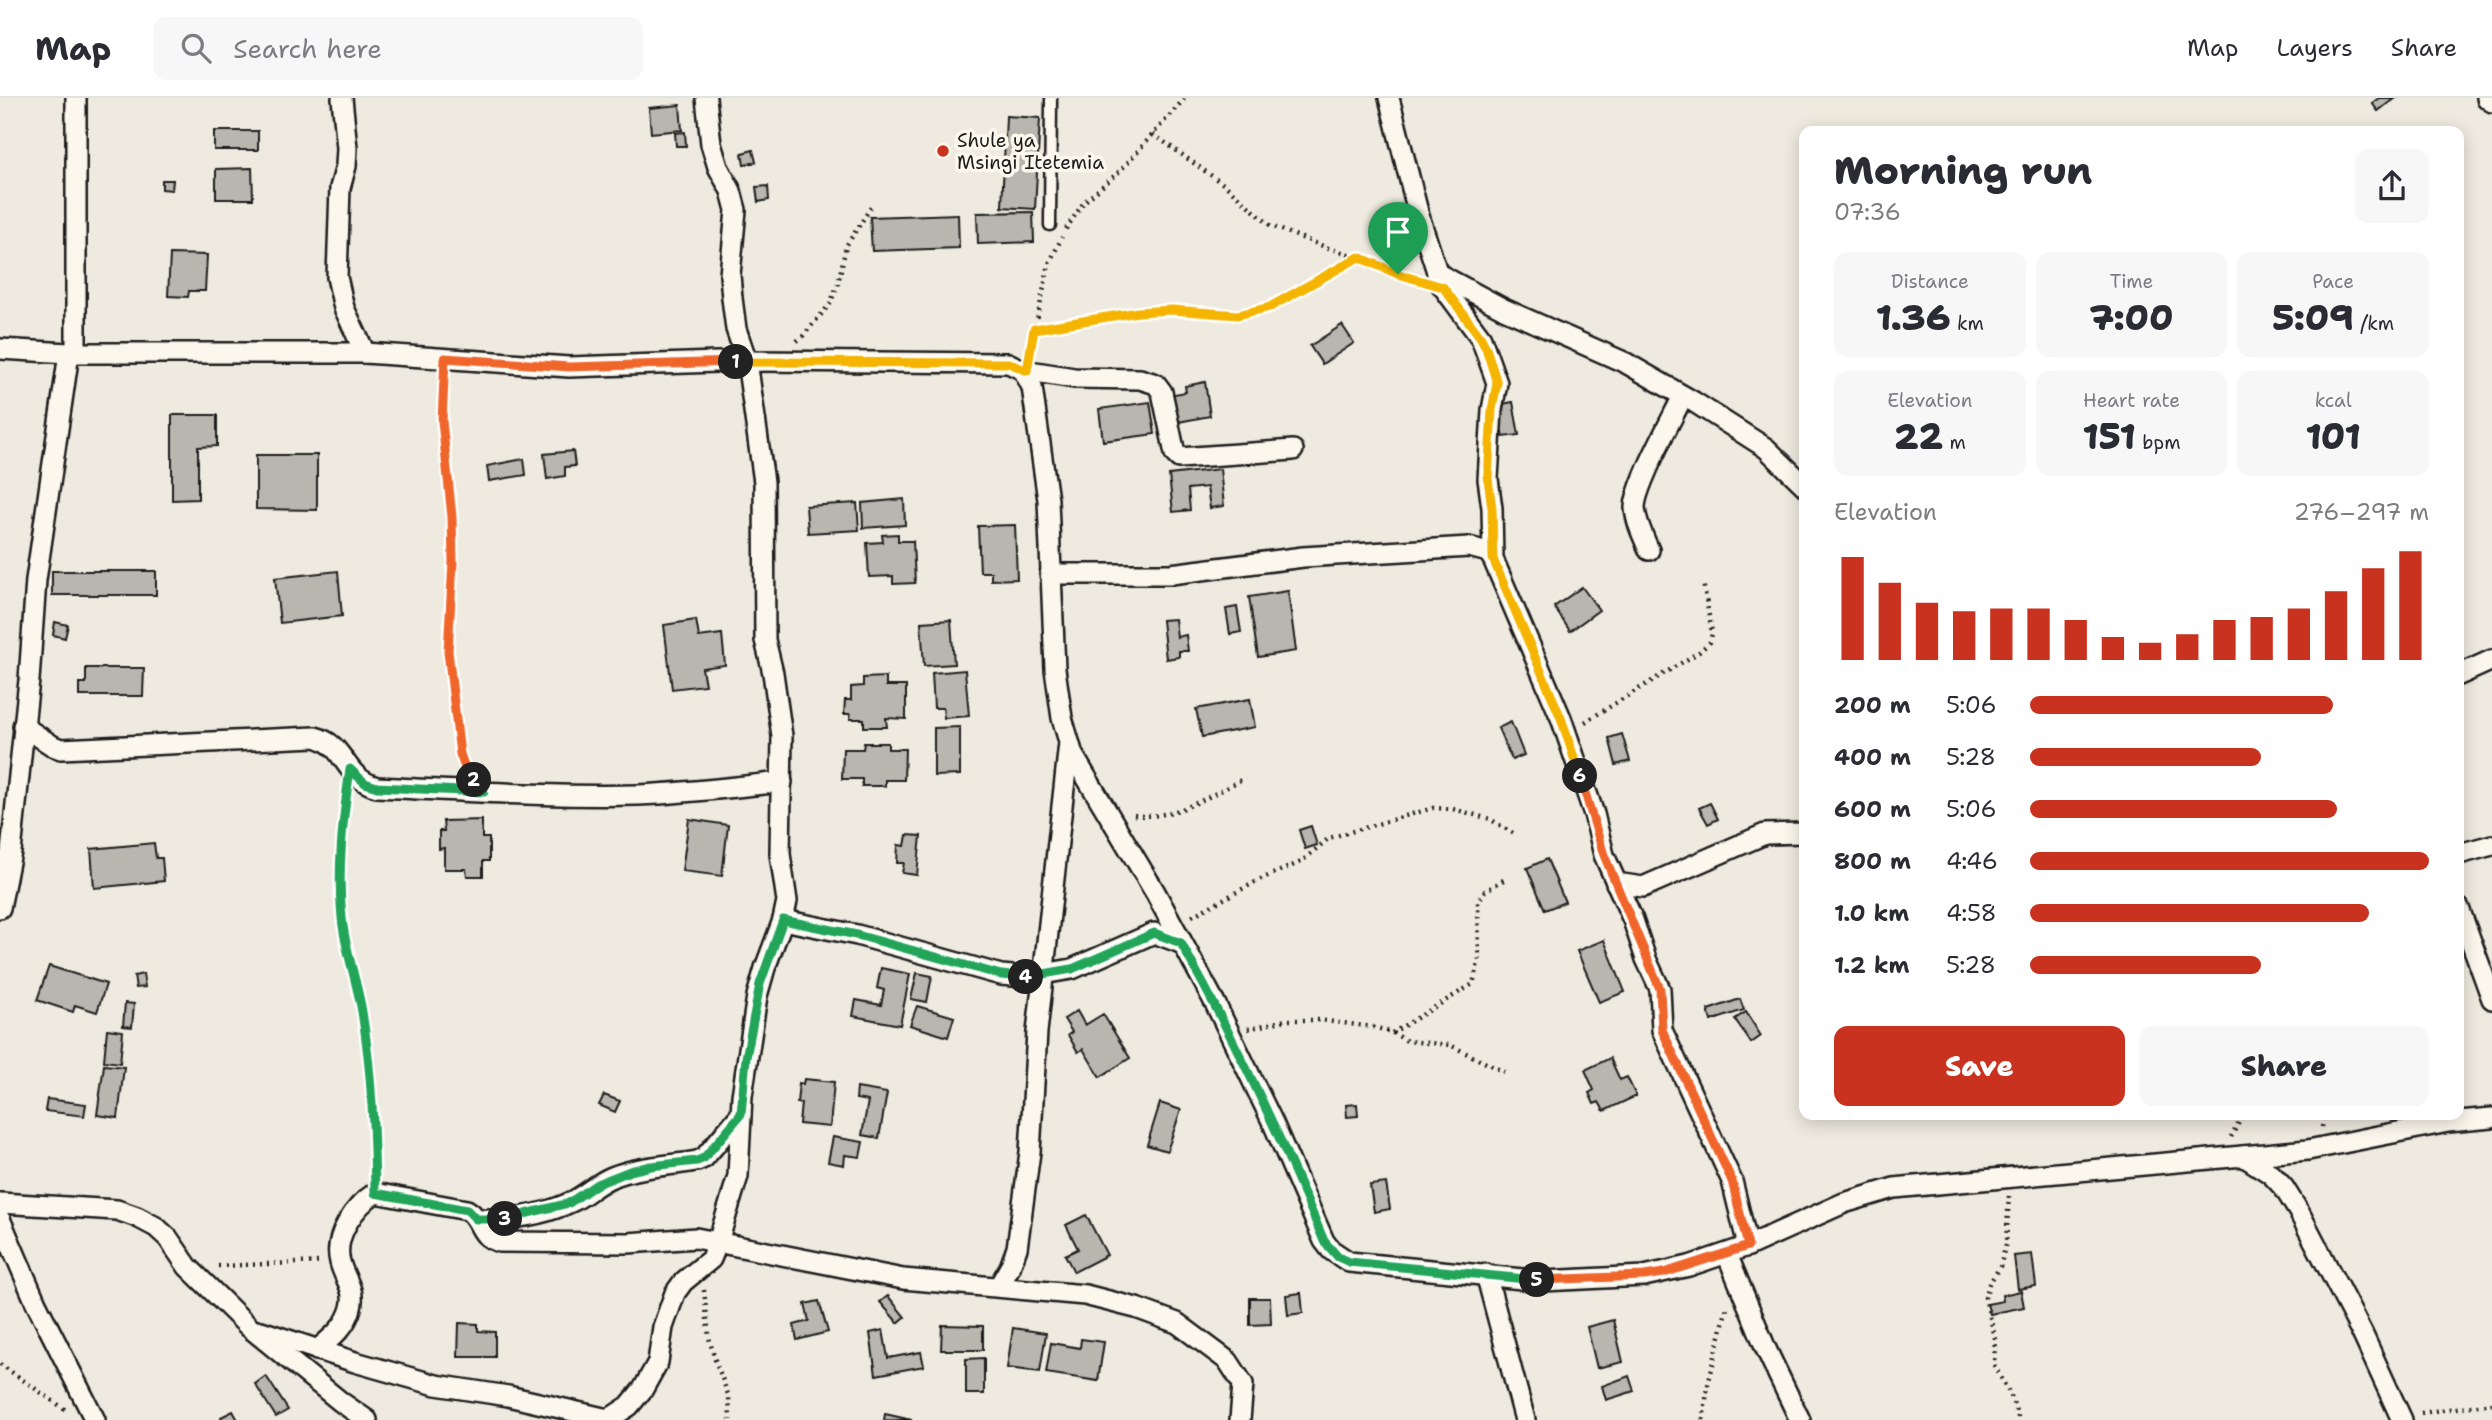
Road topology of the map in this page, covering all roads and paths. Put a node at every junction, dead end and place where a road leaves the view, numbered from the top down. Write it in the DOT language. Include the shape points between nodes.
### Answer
graph roads {
  1 [pos="76,98"];
  2 [pos="342,98"];
  3 [pos="706,98"];
  4 [pos="1051,98"];
  5 [pos="1185,98"];
  6 [pos="1389,98"];
  7 [pos="2487,98"];
  8 [pos="2492,102"];
  9 [pos="1153,134"];
  10 [pos="873,204"];
  11 [pos="1050,225"];
  12 [pos="1359,257"];
  13 [pos="1440,280"];
  14 [pos="1034,329"];
  15 [pos="0,349"];
  16 [pos="73,353"];
  17 [pos="365,353"];
  18 [pos="445,358"];
  19 [pos="757,361"];
  20 [pos="1025,370"];
  21 [pos="1683,396"];
  22 [pos="1293,450"];
  23 [pos="1799,480"];
  24 [pos="1649,550"];
  25 [pos="1493,559"];
  26 [pos="1050,574"];
  27 [pos="1703,582"];
  28 [pos="2492,660"];
  29 [pos="2464,673"];
  30 [pos="23,726"];
  31 [pos="1566,734"];
  32 [pos="1070,742"];
  33 [pos="350,769"];
  34 [pos="1245,778"];
  35 [pos="782,782"];
  36 [pos="484,792"];
  37 [pos="1105,811"];
  38 [pos="1799,833"];
  39 [pos="1516,835"];
  40 [pos="2492,845"];
  41 [pos="2464,853"];
  42 [pos="1507,878"];
  43 [pos="1616,883"];
  44 [pos="0,908"];
  45 [pos="783,920"];
  46 [pos="2464,922"];
  47 [pos="1177,935"];
  48 [pos="1043,975"];
  49 [pos="2492,999"];
  50 [pos="1230,1033"];
  51 [pos="1392,1033"];
  52 [pos="1504,1072"];
  53 [pos="741,1114"];
  54 [pos="2492,1118"];
  55 [pos="2243,1156"];
  56 [pos="2010,1177"];
  57 [pos="375,1193"];
  58 [pos="0,1203"];
  59 [pos="0,1219"];
  60 [pos="476,1219"];
  61 [pos="718,1242"];
  62 [pos="1748,1246"];
  63 [pos="1727,1254"];
  64 [pos="339,1259"];
  65 [pos="186,1263"];
  66 [pos="704,1265"];
  67 [pos="1734,1272"];
  68 [pos="1486,1274"];
  69 [pos="999,1286"];
  70 [pos="249,1327"];
  71 [pos="317,1350"];
  72 [pos="0,1364"];
  73 [pos="2492,1403"];
  74 [pos="85,1418"];
  75 [pos="2401,1418"];
  76 [pos="366,1420"];
  77 [pos="611,1420"];
  78 [pos="730,1420"];
  79 [pos="1240,1420"];
  80 [pos="1525,1420"];
  81 [pos="1703,1420"];
  82 [pos="1800,1420"];
  83 [pos="2019,1420"];
  1 -- 16 [label="street"];
  2 -- 17 [label="street" via="347,148 340,188 337,277 344,308"];
  3 -- 19 [label="street" via="711,144 736,210 730,275 736,329"];
  4 -- 11 [label="lane"];
  5 -- 9 [label="path"];
  6 -- 13 [label="street"];
  7 -- 8 [label="street"];
  9 -- 12 [label="path" via="1226,186 1271,226"];
  9 -- 14 [label="path" via="1084,202 1054,249"];
  10 -- 19 [label="path" via="846,246 830,304 803,336"];
  12 -- 13 [label="path" via="1398,274"];
  12 -- 14 [label="path" via="1270,307 1238,315 1138,312"];
  13 -- 21 [label="street" via="1626,363"];
  13 -- 25 [label="street" via="1481,338 1497,383 1488,479"];
  14 -- 20 [label="path"];
  15 -- 16 [label="street"];
  16 -- 17 [label="street"];
  16 -- 30 [label="street" via="36,580"];
  17 -- 18 [label="street"];
  18 -- 19 [label="street" via="569,367"];
  18 -- 36 [label="path" via="442,421 453,562 448,651 460,754"];
  19 -- 20 [label="street" via="1009,363"];
  19 -- 35 [label="street" via="764,482 765,640 782,736"];
  20 -- 22 [label="street" via="1156,384 1162,391 1179,458"];
  20 -- 26 [label="street" via="1032,387 1048,500"];
  21 -- 23 [label="street" via="1766,448"];
  21 -- 24 [label="street" via="1635,504"];
  25 -- 26 [label="street" via="1488,552 1469,547 1303,557 1171,574"];
  25 -- 31 [label="street"];
  26 -- 32 [label="street" via="1055,669"];
  27 -- 31 [label="path" via="1710,642"];
  28 -- 29 [label="street"];
  30 -- 33 [label="street" via="61,749 315,737 330,742"];
  30 -- 44 [label="street" via="11,852"];
  31 -- 43 [label="street"];
  32 -- 37 [label="street"];
  32 -- 48 [label="street"];
  33 -- 36 [label="street" via="377,787"];
  33 -- 57 [label="path" via="341,829 342,921 362,1011 370,1075"];
  34 -- 37 [label="path" via="1173,813 1149,817"];
  35 -- 36 [label="street" via="638,794"];
  35 -- 45 [label="street" via="780,854 787,901"];
  37 -- 47 [label="street"];
  38 -- 43 [label="street" via="1765,834 1643,887"];
  39 -- 47 [label="path" via="1490,819 1433,808 1329,838 1301,862 1261,878"];
  40 -- 41 [label="street"];
  42 -- 51 [label="path" via="1485,891 1478,902 1479,959 1473,984"];
  43 -- 62 [label="street" via="1660,989 1665,1037 1732,1181"];
  45 -- 48 [label="street" via="857,935 1001,975"];
  45 -- 53 [label="street" via="760,984"];
  46 -- 49 [label="street"];
  47 -- 48 [label="street" via="1154,933 1072,969"];
  47 -- 50 [label="street"];
  48 -- 69 [label="street" via="1030,1152 1017,1248"];
  50 -- 51 [label="path" via="1286,1020 1373,1027"];
  50 -- 68 [label="street" via="1331,1250 1349,1262"];
  51 -- 52 [label="path" via="1407,1041 1450,1045"];
  53 -- 60 [label="street" via="697,1161 630,1171 597,1184 569,1203 528,1215"];
  53 -- 61 [label="street" via="738,1176"];
  54 -- 55 [label="street" via="2448,1122 2308,1150"];
  55 -- 56 [label="street"];
  55 -- 75 [label="street" via="2271,1174 2299,1212"];
  56 -- 62 [label="street" via="1894,1188 1867,1195"];
  56 -- 83 [label="path" via="2006,1243 1985,1298 1995,1337 1994,1365"];
  57 -- 60 [label="street" via="467,1210"];
  57 -- 64 [label="street" via="348,1222"];
  58 -- 65 [label="street" via="127,1213 156,1227"];
  59 -- 74 [label="street"];
  60 -- 61 [label="street" via="484,1235 500,1242 628,1243 696,1238"];
  61 -- 66 [label="street"];
  61 -- 69 [label="street" via="904,1279"];
  62 -- 63 [label="street"];
  63 -- 67 [label="street"];
  63 -- 68 [label="street" via="1644,1276 1543,1281"];
  64 -- 65 [label="path" via="230,1267"];
  64 -- 71 [label="street" via="352,1292 351,1307 339,1331"];
  65 -- 70 [label="street"];
  66 -- 77 [label="street" via="675,1293 663,1327 658,1362 643,1390"];
  66 -- 78 [label="path" via="709,1337 729,1397"];
  67 -- 81 [label="path"];
  67 -- 82 [label="street"];
  68 -- 80 [label="street"];
  69 -- 79 [label="street" via="1085,1295 1177,1323 1236,1370 1243,1384"];
  70 -- 71 [label="street"];
  70 -- 76 [label="street"];
  71 -- 77 [label="street" via="436,1385"];
  72 -- 74 [label="path"];
  73 -- 75 [label="path"];
}
